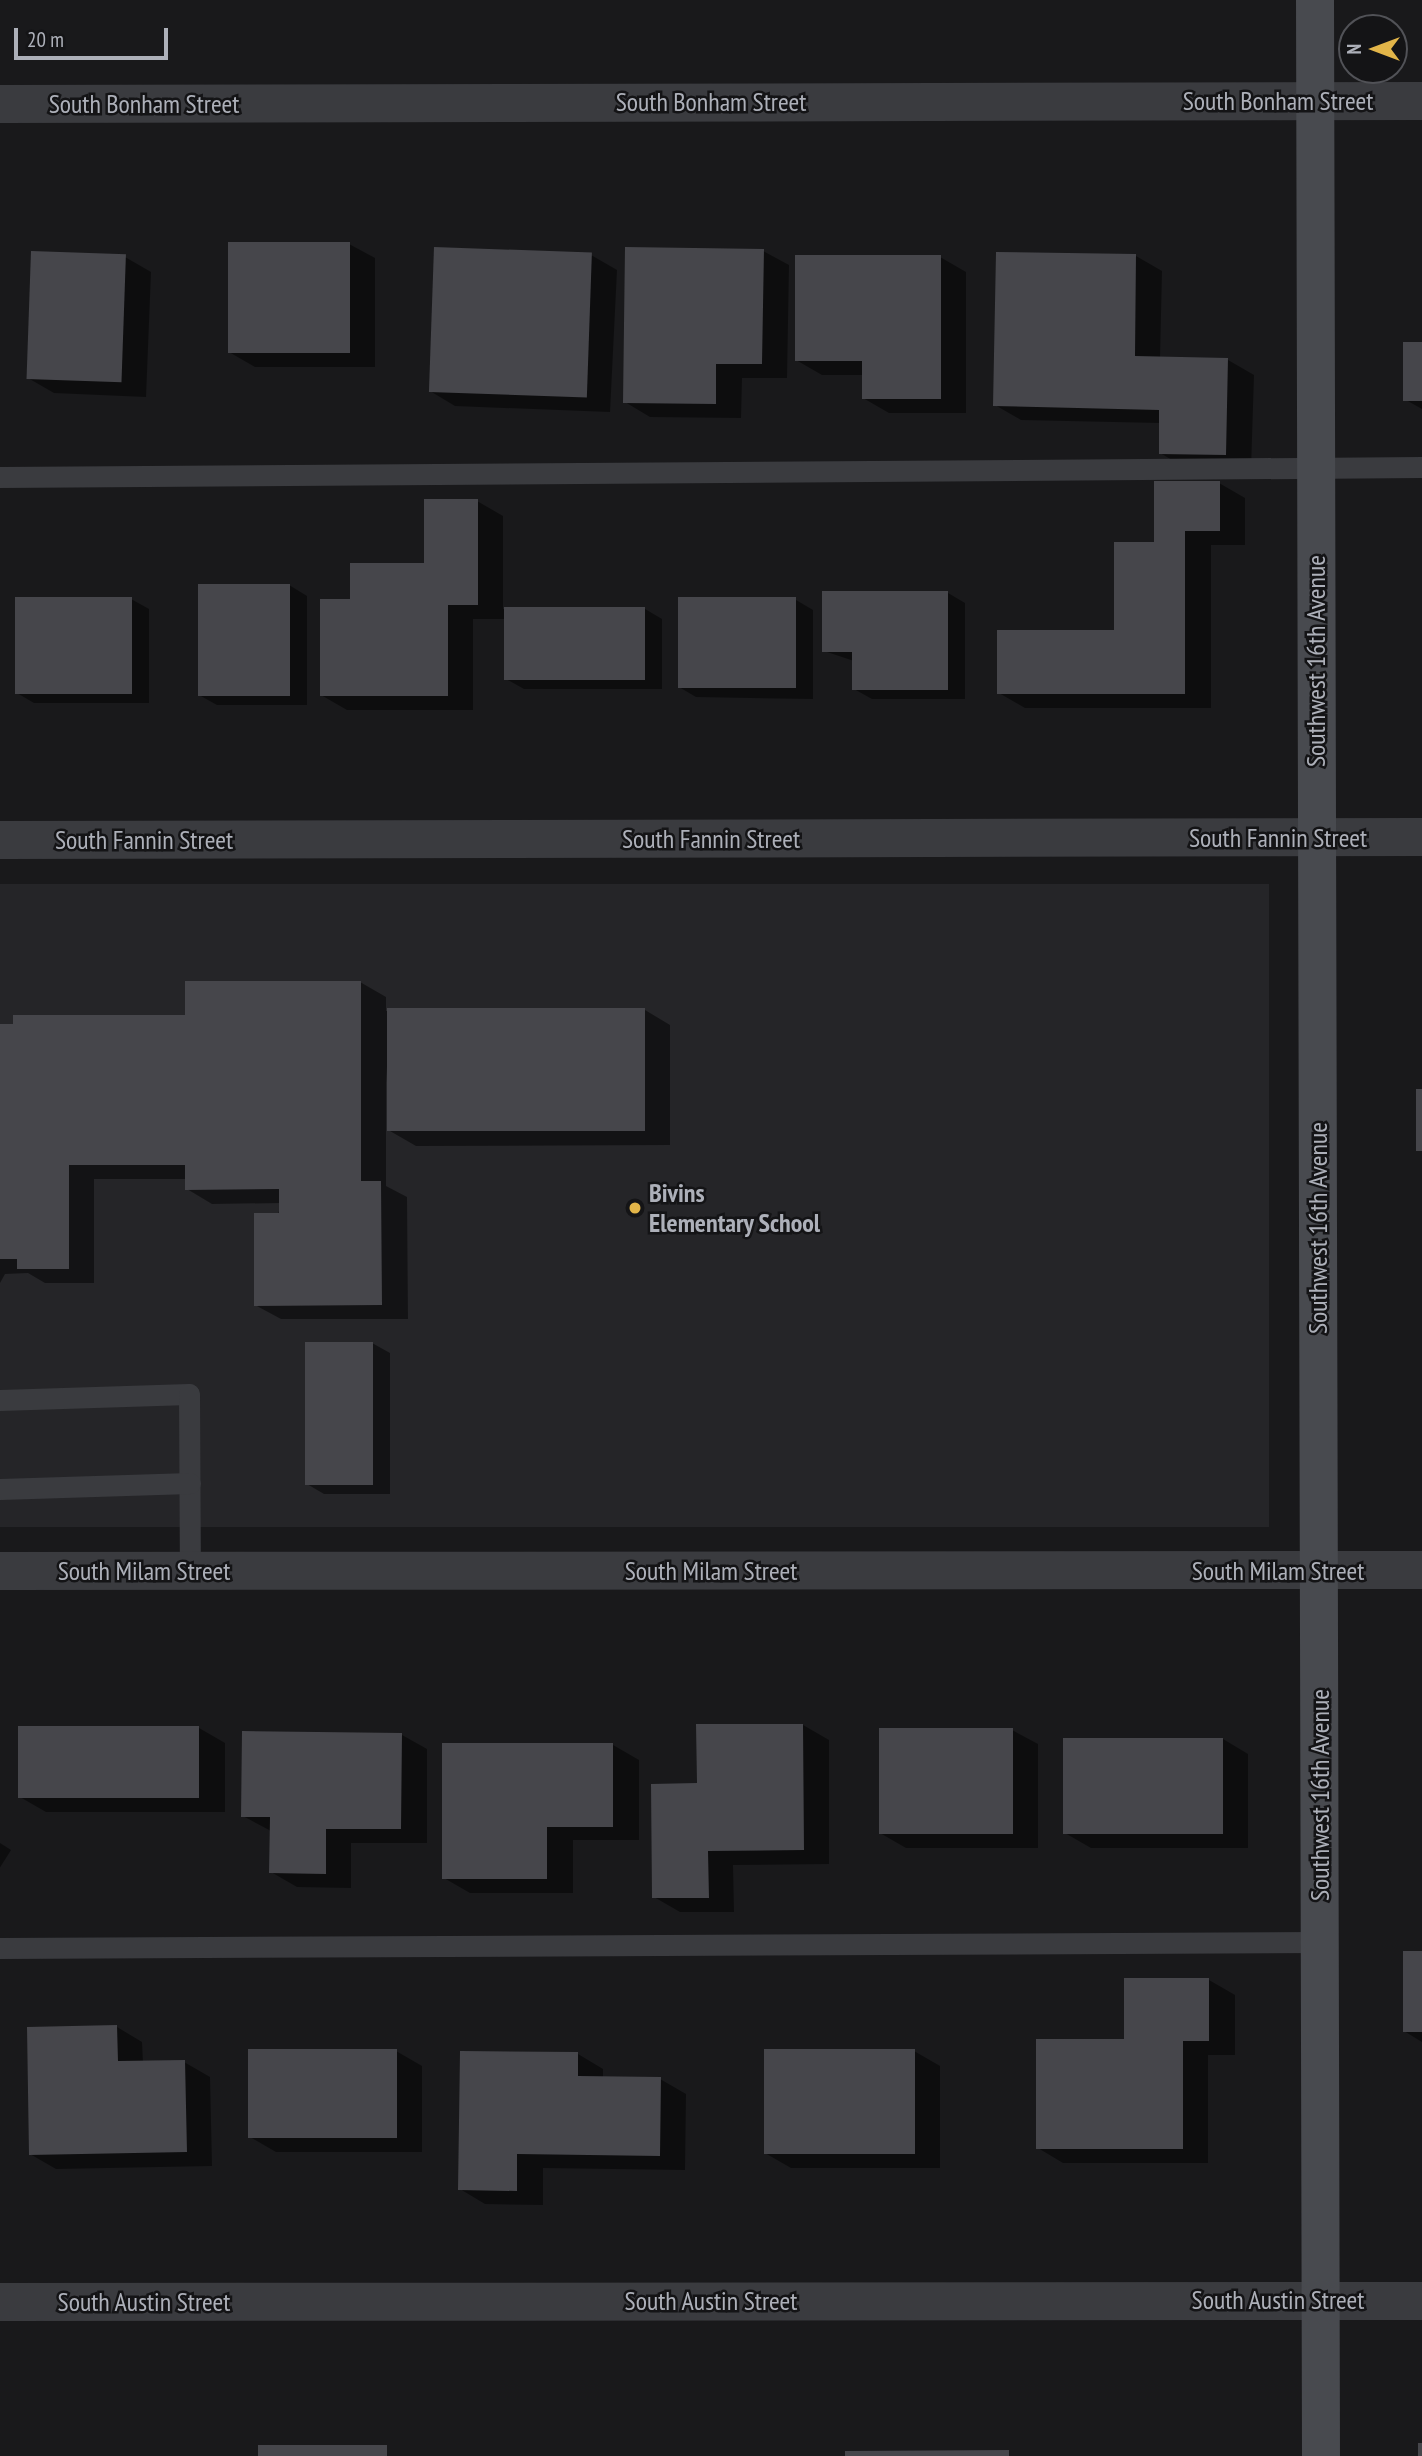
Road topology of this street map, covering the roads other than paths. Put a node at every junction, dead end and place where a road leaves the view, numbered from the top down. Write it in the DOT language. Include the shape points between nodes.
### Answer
graph roads {
  1 [pos="1315,0"];
  2 [pos="1315,101"];
  3 [pos="1422,101"];
  4 [pos="0,104"];
  5 [pos="1316,466"];
  6 [pos="1422,467"];
  7 [pos="0,477"];
  8 [pos="1422,837"];
  9 [pos="1317,838"];
  10 [pos="0,841"];
  11 [pos="0,1400"];
  12 [pos="190,1482"];
  13 [pos="0,1489"];
  14 [pos="1422,1570"];
  15 [pos="0,1571"];
  16 [pos="190,1571"];
  17 [pos="1319,1571"];
  18 [pos="1320,1942"];
  19 [pos="0,1948"];
  20 [pos="1321,2300"];
  21 [pos="1422,2301"];
  22 [pos="0,2302"];
  23 [pos="1321,2456"];
  1 -- 2 [label="street, Southwest 16th Avenue"];
  2 -- 3 [label="street, South Bonham Street"];
  2 -- 4 [label="street, South Bonham Street"];
  2 -- 5 [label="street, Southwest 16th Avenue"];
  5 -- 6 [label="lane"];
  5 -- 7 [label="lane"];
  5 -- 9 [label="street, Southwest 16th Avenue"];
  8 -- 9 [label="street, South Fannin Street"];
  9 -- 10 [label="street, South Fannin Street"];
  9 -- 17 [label="street, Southwest 16th Avenue"];
  11 -- 12 [label="lane" via="189,1394"];
  12 -- 13 [label="lane"];
  12 -- 16 [label="lane"];
  14 -- 17 [label="street, South Milam Street"];
  15 -- 16 [label="street, South Milam Street"];
  16 -- 17 [label="street, South Milam Street"];
  17 -- 18 [label="street, Southwest 16th Avenue"];
  18 -- 19 [label="lane"];
  18 -- 20 [label="street, Southwest 16th Avenue"];
  20 -- 21 [label="street, South Austin Street"];
  20 -- 22 [label="street, South Austin Street"];
  20 -- 23 [label="street, Southwest 16th Avenue"];
}
